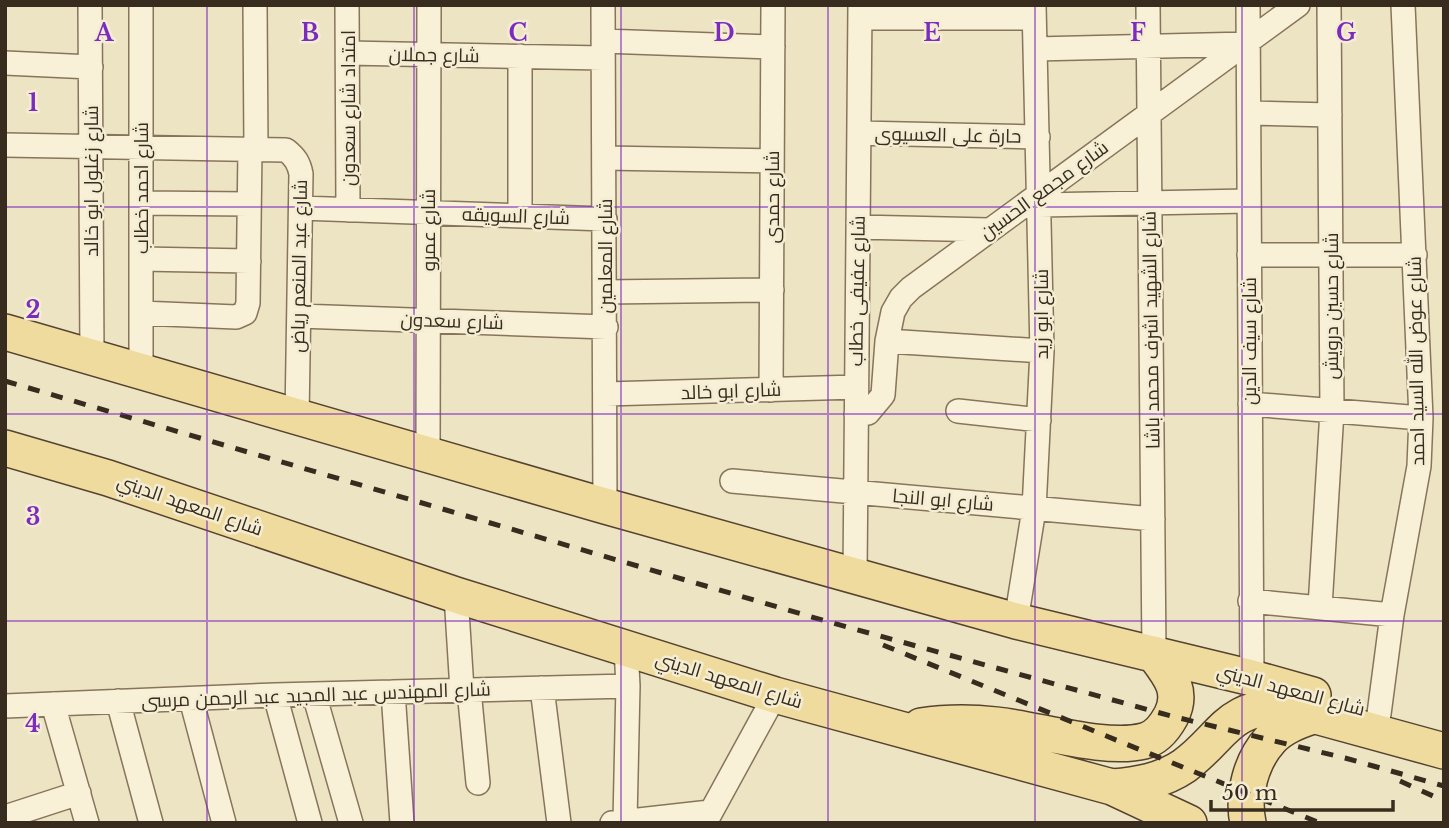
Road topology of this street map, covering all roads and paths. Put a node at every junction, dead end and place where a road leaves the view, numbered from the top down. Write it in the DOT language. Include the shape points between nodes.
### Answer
graph roads {
  1 [pos="90,5"];
  2 [pos="141,5"];
  3 [pos="255,5"];
  4 [pos="347,5"];
  5 [pos="429,5"];
  6 [pos="603,5"];
  7 [pos="773,5"];
  8 [pos="1148,5"];
  9 [pos="1248,5"];
  10 [pos="1298,5"];
  11 [pos="1329,5"];
  12 [pos="1403,5"];
  13 [pos="860,12"];
  14 [pos="1034,12"];
  15 [pos="1248,44"];
  16 [pos="1149,46"];
  17 [pos="773,47"];
  18 [pos="603,49"];
  19 [pos="1035,49"];
  20 [pos="348,53"];
  21 [pos="429,55"];
  22 [pos="520,56"];
  23 [pos="5,63"];
  24 [pos="91,67"];
  25 [pos="1149,113"];
  26 [pos="1249,113"];
  27 [pos="1330,115"];
  28 [pos="859,133"];
  29 [pos="1038,137"];
  30 [pos="5,145"];
  31 [pos="91,147"];
  32 [pos="141,148"];
  33 [pos="253,150"];
  34 [pos="604,158"];
  35 [pos="772,161"];
  36 [pos="1040,200"];
  37 [pos="1248,201"];
  38 [pos="141,203"];
  39 [pos="1150,203"];
  40 [pos="249,204"];
  41 [pos="300,208"];
  42 [pos="348,210"];
  43 [pos="429,212"];
  44 [pos="520,216"];
  45 [pos="605,219"];
  46 [pos="858,228"];
  47 [pos="989,230"];
  48 [pos="1331,254"];
  49 [pos="1248,255"];
  50 [pos="1415,255"];
  51 [pos="141,260"];
  52 [pos="249,261"];
  53 [pos="772,290"];
  54 [pos="605,292"];
  55 [pos="141,313"];
  56 [pos="299,316"];
  57 [pos="428,320"];
  58 [pos="606,327"];
  59 [pos="5,331"];
  60 [pos="887,341"];
  61 [pos="1042,351"];
  62 [pos="92,357"];
  63 [pos="141,371"];
  64 [pos="856,387"];
  65 [pos="771,390"];
  66 [pos="606,394"];
  67 [pos="1250,404"];
  68 [pos="958,411"];
  69 [pos="1332,411"];
  70 [pos="856,414"];
  71 [pos="298,416"];
  72 [pos="1421,418"];
  73 [pos="1039,420"];
  74 [pos="5,448"];
  75 [pos="428,455"];
  76 [pos="732,481"];
  77 [pos="856,492"];
  78 [pos="605,506"];
  79 [pos="1034,509"];
  80 [pos="1153,519"];
  81 [pos="855,576"];
  82 [pos="456,595"];
  83 [pos="1251,601"];
  84 [pos="1320,607"];
  85 [pos="1392,615"];
  86 [pos="1016,621"];
  87 [pos="626,648"];
  88 [pos="1154,654"];
  89 [pos="1252,678"];
  90 [pos="628,686"];
  91 [pos="542,688"];
  92 [pos="465,690"];
  93 [pos="393,692"];
  94 [pos="314,694"];
  95 [pos="275,695"];
  96 [pos="775,695"];
  97 [pos="191,699"];
  98 [pos="118,701"];
  99 [pos="53,704"];
  100 [pos="5,706"];
  101 [pos="1379,714"];
  102 [pos="1313,716"];
  103 [pos="900,729"];
  104 [pos="1444,733"];
  105 [pos="1444,751"];
  106 [pos="478,783"];
  107 [pos="1112,787"];
  108 [pos="79,793"];
  109 [pos="6,815"];
  110 [pos="708,817"];
  111 [pos="617,822"];
  112 [pos="87,823"];
  113 [pos="151,823"];
  114 [pos="224,823"];
  115 [pos="310,823"];
  116 [pos="351,823"];
  117 [pos="402,823"];
  118 [pos="559,823"];
  119 [pos="1189,823"];
  120 [pos="1248,823"];
  1 -- 24 [label="street, شارع زغلول ابو خالد"];
  2 -- 32 [label="street, شارع احمد خطاب"];
  3 -- 33 [label="street"];
  4 -- 20 [label="street, امتداد شارع سعدون"];
  5 -- 21 [label="street, شارع عمرو"];
  6 -- 18 [label="street, شارع المعلمين"];
  7 -- 17 [label="street, شارع حمدى"];
  8 -- 16 [label="street, شارع الشهيد اشرف محمد باشا"];
  9 -- 15 [label="street, شارع سيف الدين"];
  10 -- 15 [label="street, شارع مجمع الحسين"];
  11 -- 27 [label="street, شارع حسين درويش"];
  12 -- 50 [label="street, شارع عوض الله السيد احمد"];
  13 -- 14 [label="street"];
  13 -- 28 [label="street, شارع عفيفى خطاب"];
  14 -- 19 [label="street, شارع ابو زيد"];
  15 -- 16 [label="street"];
  15 -- 25 [label="street, شارع مجمع الحسين"];
  15 -- 26 [label="street, شارع سيف الدين"];
  16 -- 19 [label="street"];
  16 -- 25 [label="street, شارع الشهيد اشرف محمد باشا"];
  17 -- 18 [label="street, شارع جملان"];
  17 -- 35 [label="street, شارع حمدى"];
  18 -- 22 [label="street, شارع جملان"];
  18 -- 34 [label="street, شارع المعلمين"];
  19 -- 29 [label="street, شارع ابو زيد"];
  20 -- 21 [label="street, شارع جملان"];
  20 -- 42 [label="street, امتداد شارع سعدون"];
  21 -- 22 [label="street, شارع جملان"];
  21 -- 43 [label="street, شارع عمرو"];
  22 -- 44 [label="street"];
  23 -- 24 [label="street"];
  24 -- 31 [label="street, شارع زغلول ابو خالد"];
  25 -- 36 [label="street, شارع مجمع الحسين"];
  25 -- 39 [label="street, شارع الشهيد اشرف محمد باشا"];
  26 -- 27 [label="street"];
  26 -- 37 [label="street, شارع سيف الدين"];
  27 -- 48 [label="street, شارع حسين درويش"];
  28 -- 29 [label="street, حارة على العسيوى"];
  28 -- 46 [label="street, شارع عفيفى خطاب"];
  29 -- 36 [label="street, شارع ابو زيد"];
  30 -- 31 [label="street"];
  31 -- 32 [label="street"];
  31 -- 62 [label="street, شارع زغلول ابو خالد"];
  32 -- 33 [label="street"];
  32 -- 38 [label="street, شارع احمد خطاب"];
  33 -- 40 [label="street"];
  33 -- 41 [label="street, شارع عبد المنعم رياض" via="286,150 294,156 301,174"];
  34 -- 35 [label="street"];
  34 -- 45 [label="street, شارع المعلمين"];
  35 -- 53 [label="street, شارع حمدى"];
  36 -- 39 [label="street"];
  36 -- 47 [label="street, شارع مجمع الحسين"];
  36 -- 61 [label="street, شارع ابو زيد"];
  37 -- 39 [label="street"];
  37 -- 49 [label="street, شارع سيف الدين"];
  38 -- 40 [label="street"];
  38 -- 51 [label="street, شارع احمد خطاب"];
  39 -- 80 [label="street, شارع الشهيد اشرف محمد باشا"];
  40 -- 52 [label="street"];
  41 -- 42 [label="street, شارع السويقه"];
  41 -- 56 [label="street, شارع عبد المنعم رياض"];
  42 -- 43 [label="street, شارع السويقه"];
  43 -- 44 [label="street, شارع السويقه"];
  43 -- 57 [label="street, شارع عمرو"];
  44 -- 45 [label="street, شارع السويقه"];
  45 -- 54 [label="street, شارع المعلمين"];
  46 -- 47 [label="street"];
  46 -- 64 [label="street, شارع عفيفى خطاب"];
  47 -- 60 [label="street, شارع مجمع الحسين" via="906,293 893,313"];
  48 -- 49 [label="street"];
  48 -- 50 [label="street"];
  48 -- 69 [label="street, شارع حسين درويش"];
  49 -- 67 [label="street, شارع سيف الدين"];
  50 -- 72 [label="street, شارع عوض الله السيد احمد"];
  51 -- 52 [label="street"];
  51 -- 55 [label="street, شارع احمد خطاب"];
  52 -- 55 [label="street" via="248,309 241,316"];
  53 -- 54 [label="street"];
  53 -- 65 [label="street, شارع حمدى"];
  54 -- 58 [label="street, شارع المعلمين"];
  55 -- 63 [label="street, شارع احمد خطاب"];
  56 -- 57 [label="street, شارع سعدون"];
  56 -- 71 [label="street, شارع عبد المنعم رياض"];
  57 -- 58 [label="street, شارع سعدون"];
  57 -- 75 [label="street, شارع عمرو"];
  58 -- 66 [label="street, شارع المعلمين"];
  59 -- 62 [label="main road, شارع المعهد الديني"];
  60 -- 61 [label="street"];
  60 -- 70 [label="street, شارع مجمع الحسين" via="883,396 868,413"];
  61 -- 73 [label="street, شارع ابو زيد"];
  62 -- 63 [label="main road, شارع المعهد الديني"];
  63 -- 71 [label="main road, شارع المعهد الديني"];
  64 -- 65 [label="street, شارع ابو خالد"];
  64 -- 70 [label="street, شارع عفيفى خطاب"];
  65 -- 66 [label="street, شارع ابو خالد"];
  66 -- 78 [label="street, شارع المعلمين"];
  67 -- 69 [label="street"];
  67 -- 83 [label="street, شارع سيف الدين"];
  68 -- 73 [label="street"];
  69 -- 72 [label="street"];
  69 -- 84 [label="street, شارع حسين درويش"];
  70 -- 77 [label="street, شارع عفيفى خطاب"];
  71 -- 75 [label="main road, شارع المعهد الديني"];
  72 -- 85 [label="street, شارع عوض الله السيد احمد" via="1415,491"];
  73 -- 79 [label="street, شارع ابو زيد"];
  74 -- 82 [label="main road, شارع المعهد الديني"];
  75 -- 78 [label="main road, شارع المعهد الديني"];
  76 -- 77 [label="street, شارع ابو النجا"];
  77 -- 79 [label="street, شارع ابو النجا"];
  77 -- 81 [label="street, شارع عفيفى خطاب"];
  78 -- 81 [label="main road, شارع المعهد الديني"];
  79 -- 80 [label="street, شارع ابو النجا"];
  79 -- 86 [label="street, شارع ابو زيد"];
  80 -- 88 [label="street, شارع الشهيد اشرف محمد باشا"];
  81 -- 86 [label="main road, شارع المعهد الديني"];
  82 -- 87 [label="main road, شارع المعهد الديني"];
  82 -- 92 [label="street"];
  83 -- 84 [label="street"];
  83 -- 89 [label="street, شارع سيف الدين"];
  84 -- 85 [label="street"];
  85 -- 101 [label="street, شارع عوض الله السيد احمد"];
  86 -- 88 [label="main road, شارع المعهد الديني"];
  87 -- 90 [label="street"];
  87 -- 96 [label="main road, شارع المعهد الديني"];
  88 -- 89 [label="main road, شارع المعهد الديني"];
  88 -- 103 [label="main road" via="1177,692 1171,716 1160,732 1146,741 1104,742 950,721"];
  89 -- 101 [label="main road, شارع المعهد الديني"];
  90 -- 91 [label="street, شارع المهندس عبد المجيد عبد الرحمن مرسى"];
  90 -- 111 [label="street"];
  91 -- 92 [label="street, شارع المهندس عبد المجيد عبد الرحمن مرسى"];
  91 -- 118 [label="street"];
  92 -- 93 [label="street, شارع المهندس عبد المجيد عبد الرحمن مرسى"];
  92 -- 106 [label="street"];
  93 -- 94 [label="street, شارع المهندس عبد المجيد عبد الرحمن مرسى"];
  93 -- 117 [label="street"];
  94 -- 95 [label="street, شارع المهندس عبد المجيد عبد الرحمن مرسى"];
  94 -- 116 [label="street"];
  95 -- 97 [label="street, شارع المهندس عبد المجيد عبد الرحمن مرسى"];
  95 -- 115 [label="street"];
  96 -- 103 [label="main road, شارع المعهد الديني"];
  96 -- 110 [label="street"];
  97 -- 98 [label="street, شارع المهندس عبد المجيد عبد الرحمن مرسى"];
  97 -- 114 [label="street"];
  98 -- 99 [label="street, شارع المهندس عبد المجيد عبد الرحمن مرسى"];
  98 -- 113 [label="street"];
  99 -- 100 [label="street, شارع المهندس عبد المجيد عبد الرحمن مرسى"];
  99 -- 108 [label="street"];
  101 -- 104 [label="main road, شارع المعهد الديني"];
  102 -- 105 [label="main road, شارع المعهد الديني"];
  102 -- 107 [label="main road, شارع المعهد الديني" via="1287,708 1250,710 1221,729 1182,767 1137,785"];
  102 -- 120 [label="main road" via="1269,740 1250,775"];
  103 -- 107 [label="main road, شارع المعهد الديني"];
  107 -- 119 [label="main road"];
  108 -- 109 [label="street"];
  108 -- 112 [label="street"];
  110 -- 111 [label="street"];
}
